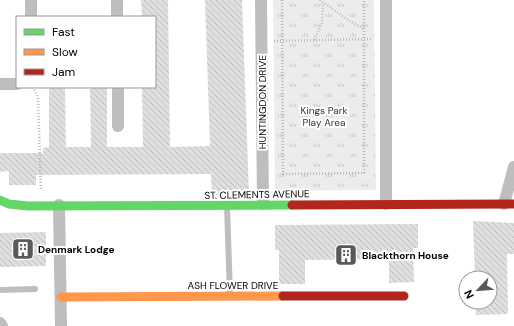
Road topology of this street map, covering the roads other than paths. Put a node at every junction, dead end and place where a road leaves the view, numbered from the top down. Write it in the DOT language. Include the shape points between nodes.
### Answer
graph roads {
  1 [pos="31,0"];
  2 [pos="117,0"];
  3 [pos="261,0"];
  4 [pos="386,0"];
  5 [pos="31,16"];
  6 [pos="117,16"];
  7 [pos="0,84"];
  8 [pos="16,84"];
  9 [pos="118,88"];
  10 [pos="118,126"];
  11 [pos="514,167"];
  12 [pos="0,200"];
  13 [pos="263,204"];
  14 [pos="386,204"];
  15 [pos="509,204"];
  16 [pos="59,205"];
  17 [pos="227,205"];
  18 [pos="35,289"];
  19 [pos="0,290"];
  20 [pos="230,296"];
  21 [pos="404,296"];
  22 [pos="61,297"];
  23 [pos="0,323"];
  24 [pos="2,326"];
  25 [pos="61,326"];
  1 -- 5 [label="street"];
  2 -- 6 [label="street"];
  3 -- 13 [label="street, HUNTINGDON DRIVE"];
  4 -- 14 [label="street"];
  7 -- 8 [label="street"];
  9 -- 10 [label="street"];
  11 -- 15 [label="street"];
  12 -- 16 [label="street, ST. CLEMENTS AVENUE" via="9,204"];
  13 -- 14 [label="street, ST. CLEMENTS AVENUE"];
  13 -- 17 [label="street, ST. CLEMENTS AVENUE"];
  14 -- 15 [label="street, ST. CLEMENTS AVENUE"];
  16 -- 17 [label="street, ST. CLEMENTS AVENUE"];
  16 -- 22 [label="street"];
  17 -- 20 [label="lane"];
  18 -- 19 [label="lane"];
  20 -- 21 [label="street, ASH FLOWER DRIVE"];
  20 -- 22 [label="street, ASH FLOWER DRIVE"];
  22 -- 25 [label="street"];
  23 -- 24 [label="street"];
}
